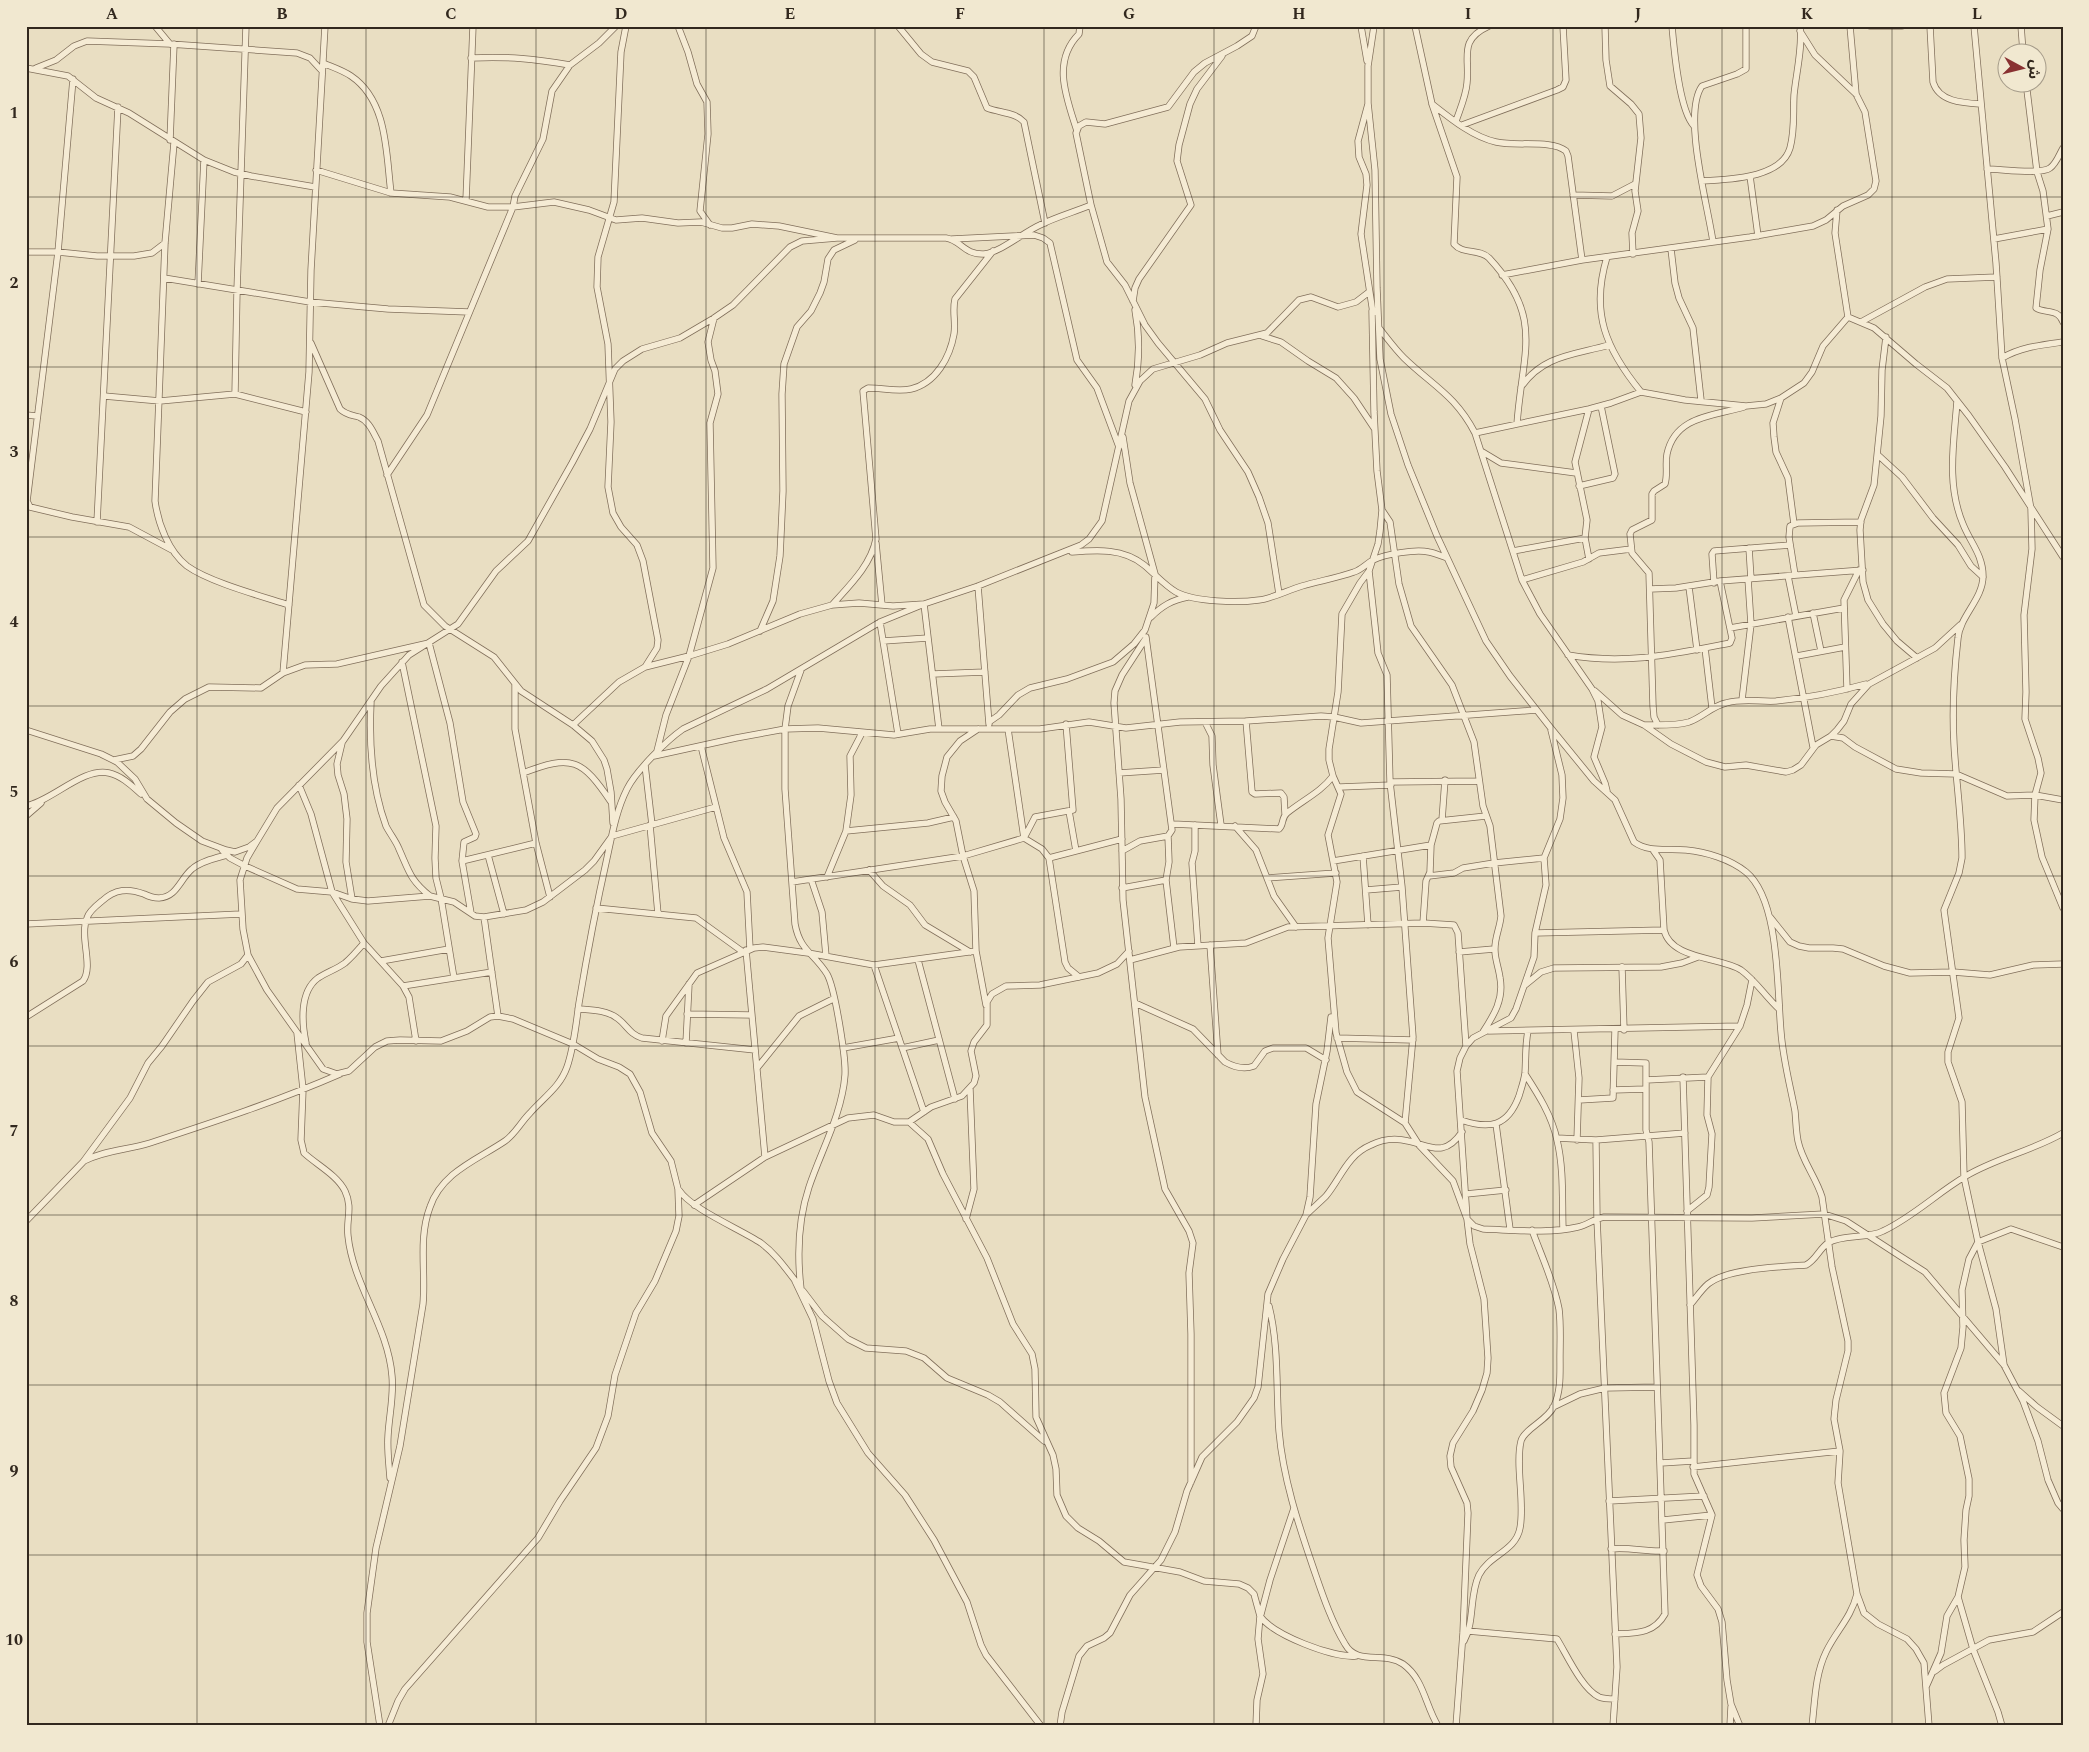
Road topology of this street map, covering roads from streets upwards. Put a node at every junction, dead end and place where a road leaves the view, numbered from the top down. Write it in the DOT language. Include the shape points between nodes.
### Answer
graph roads {
  1 [pos="155,26"];
  2 [pos="246,26"];
  3 [pos="325,26"];
  4 [pos="472,26"];
  5 [pos="616,26"];
  6 [pos="626,26"];
  7 [pos="678,26"];
  8 [pos="898,26"];
  9 [pos="1080,26"];
  10 [pos="1256,26"];
  11 [pos="1361,26"];
  12 [pos="1374,26"];
  13 [pos="1415,26"];
  14 [pos="1489,26"];
  15 [pos="1563,26"];
  16 [pos="1605,26"];
  17 [pos="1672,26"];
  18 [pos="1746,26"];
  19 [pos="1850,26"];
  20 [pos="1870,26"];
  21 [pos="1902,26"];
  22 [pos="1930,26"];
  23 [pos="1974,26"];
  24 [pos="2021,26"];
  25 [pos="1800,28"];
  26 [pos="2023,42"];
  27 [pos="172,44"];
  28 [pos="245,50"];
  29 [pos="1227,51"];
  30 [pos="471,58"];
  31 [pos="322,63"];
  32 [pos="570,65"];
  33 [pos="1368,66"];
  34 [pos="26,68"];
  35 [pos="34,69"];
  36 [pos="322,71"];
  37 [pos="73,79"];
  38 [pos="2027,92"];
  39 [pos="1856,94"];
  40 [pos="1368,103"];
  41 [pos="1432,104"];
  42 [pos="1981,104"];
  43 [pos="118,107"];
  44 [pos="1456,121"];
  45 [pos="1462,125"];
  46 [pos="1694,126"];
  47 [pos="1077,131"];
  48 [pos="172,141"];
  49 [pos="2063,148"];
  50 [pos="204,160"];
  51 [pos="1987,169"];
  52 [pos="316,170"];
  53 [pos="2037,172"];
  54 [pos="242,174"];
  55 [pos="1750,176"];
  56 [pos="1702,181"];
  57 [pos="1635,184"];
  58 [pos="315,187"];
  59 [pos="391,193"];
  60 [pos="1573,195"];
  61 [pos="466,200"];
  62 [pos="1091,205"];
  63 [pos="513,207"];
  64 [pos="1837,210"];
  65 [pos="2063,212"];
  66 [pos="2046,216"];
  67 [pos="610,218"];
  68 [pos="1045,223"];
  69 [pos="710,225"];
  70 [pos="2048,229"];
  71 [pos="1022,235"];
  72 [pos="1758,236"];
  73 [pos="837,238"];
  74 [pos="857,239"];
  75 [pos="952,239"];
  76 [pos="1994,239"];
  77 [pos="1713,242"];
  78 [pos="165,243"];
  79 [pos="1671,249"];
  80 [pos="26,252"];
  81 [pos="58,252"];
  82 [pos="993,252"];
  83 [pos="1633,254"];
  84 [pos="110,256"];
  85 [pos="1607,257"];
  86 [pos="1582,260"];
  87 [pos="1502,275"];
  88 [pos="1997,277"];
  89 [pos="164,278"];
  90 [pos="198,284"];
  91 [pos="237,291"];
  92 [pos="1369,292"];
  93 [pos="1133,301"];
  94 [pos="310,302"];
  95 [pos="1372,311"];
  96 [pos="469,312"];
  97 [pos="714,318"];
  98 [pos="1848,318"];
  99 [pos="1861,322"];
  100 [pos="2063,322"];
  101 [pos="1379,328"];
  102 [pos="2063,335"];
  103 [pos="1262,336"];
  104 [pos="1886,337"];
  105 [pos="310,341"];
  106 [pos="2062,342"];
  107 [pos="1609,345"];
  108 [pos="2002,358"];
  109 [pos="1175,363"];
  110 [pos="609,383"];
  111 [pos="1134,389"];
  112 [pos="1520,389"];
  113 [pos="1641,392"];
  114 [pos="235,394"];
  115 [pos="104,396"];
  116 [pos="1781,398"];
  117 [pos="1701,400"];
  118 [pos="1957,400"];
  119 [pos="160,401"];
  120 [pos="1601,406"];
  121 [pos="1746,406"];
  122 [pos="1588,409"];
  123 [pos="306,412"];
  124 [pos="26,415"];
  125 [pos="37,416"];
  126 [pos="1517,424"];
  127 [pos="1375,430"];
  128 [pos="1123,432"];
  129 [pos="1475,433"];
  130 [pos="1119,448"];
  131 [pos="1481,451"];
  132 [pos="1878,455"];
  133 [pos="1576,473"];
  134 [pos="388,475"];
  135 [pos="1579,486"];
  136 [pos="2031,508"];
  137 [pos="1382,510"];
  138 [pos="97,522"];
  139 [pos="1861,522"];
  140 [pos="1794,524"];
  141 [pos="1585,538"];
  142 [pos="876,539"];
  143 [pos="1790,545"];
  144 [pos="1749,548"];
  145 [pos="1631,549"];
  146 [pos="172,550"];
  147 [pos="1513,551"];
  148 [pos="1067,552"];
  149 [pos="1394,554"];
  150 [pos="2063,557"];
  151 [pos="1447,558"];
  152 [pos="1589,559"];
  153 [pos="1372,561"];
  154 [pos="1861,570"];
  155 [pos="1369,571"];
  156 [pos="1792,575"];
  157 [pos="1155,576"];
  158 [pos="1984,577"];
  159 [pos="1749,579"];
  160 [pos="1522,580"];
  161 [pos="1717,582"];
  162 [pos="978,586"];
  163 [pos="1689,587"];
  164 [pos="1650,589"];
  165 [pos="1279,594"];
  166 [pos="1190,597"];
  167 [pos="924,604"];
  168 [pos="289,605"];
  169 [pos="832,605"];
  170 [pos="882,605"];
  171 [pos="1844,608"];
  172 [pos="1813,613"];
  173 [pos="1796,616"];
  174 [pos="1788,617"];
  175 [pos="1150,618"];
  176 [pos="1965,620"];
  177 [pos="880,622"];
  178 [pos="1752,624"];
  179 [pos="1730,628"];
  180 [pos="451,630"];
  181 [pos="1145,630"];
  182 [pos="760,631"];
  183 [pos="928,638"];
  184 [pos="1146,638"];
  185 [pos="883,641"];
  186 [pos="429,642"];
  187 [pos="1845,647"];
  188 [pos="1705,648"];
  189 [pos="1697,650"];
  190 [pos="1821,651"];
  191 [pos="1568,655"];
  192 [pos="689,656"];
  193 [pos="1797,656"];
  194 [pos="1652,657"];
  195 [pos="1917,658"];
  196 [pos="402,662"];
  197 [pos="645,667"];
  198 [pos="801,670"];
  199 [pos="985,672"];
  200 [pos="283,673"];
  201 [pos="933,674"];
  202 [pos="515,684"];
  203 [pos="1868,684"];
  204 [pos="1592,689"];
  205 [pos="1847,689"];
  206 [pos="1803,697"];
  207 [pos="1742,700"];
  208 [pos="371,702"];
  209 [pos="1712,708"];
  210 [pos="1536,710"];
  211 [pos="1464,715"];
  212 [pos="1334,717"];
  213 [pos="1246,721"];
  214 [pos="1390,721"];
  215 [pos="1205,722"];
  216 [pos="1066,724"];
  217 [pos="1156,724"];
  218 [pos="573,725"];
  219 [pos="1644,725"];
  220 [pos="1658,725"];
  221 [pos="989,726"];
  222 [pos="1115,726"];
  223 [pos="1550,727"];
  224 [pos="939,729"];
  225 [pos="978,729"];
  226 [pos="1008,729"];
  227 [pos="26,730"];
  228 [pos="785,730"];
  229 [pos="862,733"];
  230 [pos="898,734"];
  231 [pos="1831,736"];
  232 [pos="343,741"];
  233 [pos="701,746"];
  234 [pos="1813,747"];
  235 [pos="655,755"];
  236 [pos="114,760"];
  237 [pos="645,766"];
  238 [pos="1164,770"];
  239 [pos="1119,773"];
  240 [pos="523,774"];
  241 [pos="1956,774"];
  242 [pos="1334,776"];
  243 [pos="1446,780"];
  244 [pos="1479,781"];
  245 [pos="1391,784"];
  246 [pos="299,785"];
  247 [pos="1340,787"];
  248 [pos="1607,792"];
  249 [pos="2035,794"];
  250 [pos="147,799"];
  251 [pos="2063,800"];
  252 [pos="42,801"];
  253 [pos="612,804"];
  254 [pos="26,806"];
  255 [pos="716,806"];
  256 [pos="1069,811"];
  257 [pos="1285,814"];
  258 [pos="26,816"];
  259 [pos="1486,816"];
  260 [pos="954,817"];
  261 [pos="1442,820"];
  262 [pos="1172,824"];
  263 [pos="651,825"];
  264 [pos="1195,825"];
  265 [pos="1221,825"];
  266 [pos="1235,826"];
  267 [pos="846,831"];
  268 [pos="613,833"];
  269 [pos="1168,836"];
  270 [pos="1024,838"];
  271 [pos="1122,839"];
  272 [pos="257,842"];
  273 [pos="536,843"];
  274 [pos="1431,845"];
  275 [pos="218,848"];
  276 [pos="1398,850"];
  277 [pos="1653,850"];
  278 [pos="1076,851"];
  279 [pos="1122,851"];
  280 [pos="227,855"];
  281 [pos="488,855"];
  282 [pos="963,856"];
  283 [pos="1363,856"];
  284 [pos="1049,858"];
  285 [pos="1544,858"];
  286 [pos="1333,860"];
  287 [pos="462,861"];
  288 [pos="1494,863"];
  289 [pos="245,866"];
  290 [pos="870,870"];
  291 [pos="1336,873"];
  292 [pos="1429,876"];
  293 [pos="827,877"];
  294 [pos="1267,878"];
  295 [pos="810,879"];
  296 [pos="1166,880"];
  297 [pos="792,882"];
  298 [pos="1402,887"];
  299 [pos="1122,888"];
  300 [pos="1366,890"];
  301 [pos="332,892"];
  302 [pos="430,896"];
  303 [pos="550,897"];
  304 [pos="441,898"];
  305 [pos="352,899"];
  306 [pos="596,908"];
  307 [pos="2063,908"];
  308 [pos="241,914"];
  309 [pos="471,914"];
  310 [pos="504,914"];
  311 [pos="658,914"];
  312 [pos="1769,916"];
  313 [pos="484,917"];
  314 [pos="86,921"];
  315 [pos="1423,923"];
  316 [pos="26,924"];
  317 [pos="1405,924"];
  318 [pos="1368,925"];
  319 [pos="1296,926"];
  320 [pos="1329,926"];
  321 [pos="1664,930"];
  322 [pos="1535,933"];
  323 [pos="364,943"];
  324 [pos="1210,945"];
  325 [pos="1198,946"];
  326 [pos="449,948"];
  327 [pos="1174,948"];
  328 [pos="1494,949"];
  329 [pos="746,950"];
  330 [pos="1128,950"];
  331 [pos="973,952"];
  332 [pos="1459,952"];
  333 [pos="808,953"];
  334 [pos="248,955"];
  335 [pos="826,956"];
  336 [pos="1698,957"];
  337 [pos="918,960"];
  338 [pos="1130,960"];
  339 [pos="381,961"];
  340 [pos="2063,964"];
  341 [pos="874,966"];
  342 [pos="1622,967"];
  343 [pos="492,972"];
  344 [pos="1953,972"];
  345 [pos="1079,977"];
  346 [pos="454,978"];
  347 [pos="1752,980"];
  348 [pos="689,982"];
  349 [pos="1525,985"];
  350 [pos="403,986"];
  351 [pos="1332,998"];
  352 [pos="833,999"];
  353 [pos="1134,1003"];
  354 [pos="986,1007"];
  355 [pos="578,1009"];
  356 [pos="1779,1009"];
  357 [pos="687,1014"];
  358 [pos="498,1016"];
  359 [pos="752,1016"];
  360 [pos="26,1017"];
  361 [pos="1740,1026"];
  362 [pos="1614,1030"];
  363 [pos="1624,1030"];
  364 [pos="296,1031"];
  365 [pos="1528,1031"];
  366 [pos="1574,1031"];
  367 [pos="1484,1033"];
  368 [pos="899,1038"];
  369 [pos="1337,1038"];
  370 [pos="939,1040"];
  371 [pos="1413,1040"];
  372 [pos="416,1041"];
  373 [pos="662,1041"];
  374 [pos="686,1043"];
  375 [pos="573,1044"];
  376 [pos="1466,1046"];
  377 [pos="307,1047"];
  378 [pos="843,1048"];
  379 [pos="902,1048"];
  380 [pos="755,1050"];
  381 [pos="1218,1055"];
  382 [pos="1326,1060"];
  383 [pos="1614,1062"];
  384 [pos="757,1068"];
  385 [pos="349,1071"];
  386 [pos="1525,1074"];
  387 [pos="1708,1077"];
  388 [pos="1684,1078"];
  389 [pos="1646,1080"];
  390 [pos="303,1089"];
  391 [pos="970,1089"];
  392 [pos="1646,1089"];
  393 [pos="1613,1090"];
  394 [pos="955,1099"];
  395 [pos="1579,1100"];
  396 [pos="924,1112"];
  397 [pos="1461,1120"];
  398 [pos="909,1122"];
  399 [pos="832,1124"];
  400 [pos="1405,1124"];
  401 [pos="1496,1124"];
  402 [pos="1462,1132"];
  403 [pos="2063,1132"];
  404 [pos="1685,1133"];
  405 [pos="1648,1135"];
  406 [pos="1557,1138"];
  407 [pos="1577,1140"];
  408 [pos="1596,1140"];
  409 [pos="1419,1145"];
  410 [pos="765,1157"];
  411 [pos="83,1162"];
  412 [pos="1964,1177"];
  413 [pos="678,1189"];
  414 [pos="1506,1190"];
  415 [pos="1466,1194"];
  416 [pos="694,1205"];
  417 [pos="1687,1211"];
  418 [pos="1824,1214"];
  419 [pos="1306,1215"];
  420 [pos="1596,1218"];
  421 [pos="1651,1218"];
  422 [pos="1687,1218"];
  423 [pos="966,1219"];
  424 [pos="1467,1219"];
  425 [pos="26,1221"];
  426 [pos="1510,1229"];
  427 [pos="1563,1229"];
  428 [pos="1532,1230"];
  429 [pos="1866,1235"];
  430 [pos="1978,1242"];
  431 [pos="1828,1243"];
  432 [pos="2063,1247"];
  433 [pos="795,1281"];
  434 [pos="802,1289"];
  435 [pos="1268,1304"];
  436 [pos="1690,1305"];
  437 [pos="1962,1317"];
  438 [pos="2004,1365"];
  439 [pos="1658,1387"];
  440 [pos="1605,1388"];
  441 [pos="2016,1389"];
  442 [pos="1553,1408"];
  443 [pos="2063,1426"];
  444 [pos="1049,1446"];
  445 [pos="1840,1451"];
  446 [pos="1661,1463"];
  447 [pos="1693,1464"];
  448 [pos="1191,1482"];
  449 [pos="391,1483"];
  450 [pos="1704,1496"];
  451 [pos="1662,1498"];
  452 [pos="1609,1501"];
  453 [pos="1294,1508"];
  454 [pos="2063,1509"];
  455 [pos="1712,1515"];
  456 [pos="1663,1520"];
  457 [pos="1611,1549"];
  458 [pos="1664,1551"];
  459 [pos="1155,1567"];
  460 [pos="1857,1594"];
  461 [pos="1958,1597"];
  462 [pos="2063,1612"];
  463 [pos="1260,1616"];
  464 [pos="1468,1631"];
  465 [pos="1615,1634"];
  466 [pos="1462,1645"];
  467 [pos="1973,1649"];
  468 [pos="1356,1656"];
  469 [pos="1932,1673"];
  470 [pos="1925,1689"];
  471 [pos="1615,1699"];
  472 [pos="1731,1704"];
  473 [pos="380,1726"];
  474 [pos="388,1726"];
  475 [pos="1041,1726"];
  476 [pos="1060,1726"];
  477 [pos="1256,1726"];
  478 [pos="1438,1726"];
  479 [pos="1456,1726"];
  480 [pos="1613,1726"];
  481 [pos="1730,1726"];
  482 [pos="1740,1726"];
  483 [pos="1812,1726"];
  484 [pos="1929,1726"];
  485 [pos="2002,1726"];
  1 -- 27 [label="street"];
  2 -- 28 [label="street"];
  3 -- 31 [label="street"];
  4 -- 30 [label="street"];
  5 -- 32 [label="street"];
  6 -- 67 [label="street" via="614,202"];
  7 -- 69 [label="street" via="697,84 707,102 708,134 700,211"];
  8 -- 68 [label="street" via="920,54 932,62 968,71 974,77 987,108 1018,116 1024,122"];
  9 -- 47 [label="street" via="1079,34 1064,56 1063,68 1064,87"];
  10 -- 29 [label="street" via="1252,36"];
  11 -- 33 [label="street"];
  12 -- 33 [label="street"];
  13 -- 41 [label="street"];
  14 -- 44 [label="street" via="1474,36 1466,50 1467,85"];
  15 -- 45 [label="street" via="1566,80 1562,87"];
  16 -- 57 [label="street" via="1610,86 1639,114 1641,138"];
  17 -- 46 [label="street" via="1686,114"];
  18 -- 46 [label="street" via="1746,69 1702,86 1696,99"];
  19 -- 39 [label="street"];
  20 -- 21 [label="street"];
  22 -- 42 [label="street" via="1935,90 1958,101"];
  23 -- 42 [label="street"];
  24 -- 26 [label="street"];
  25 -- 39 [label="street" via="1815,55"];
  25 -- 55 [label="street" via="1790,148 1780,162"];
  27 -- 28 [label="street"];
  27 -- 35 [label="street" via="87,41"];
  27 -- 48 [label="street"];
  28 -- 36 [label="street" via="297,53 310,58"];
  28 -- 54 [label="street"];
  29 -- 47 [label="street" via="1194,72 1168,107 1105,124 1086,122"];
  29 -- 93 [label="street" via="1197,89 1180,145 1177,161 1191,205 1139,279"];
  30 -- 32 [label="street" via="511,56"];
  30 -- 61 [label="street"];
  31 -- 36 [label="street"];
  31 -- 59 [label="street" via="351,76 372,99 383,127"];
  32 -- 63 [label="street" via="552,91 543,139 515,196"];
  33 -- 40 [label="street"];
  34 -- 35 [label="street"];
  35 -- 37 [label="street"];
  36 -- 52 [label="street"];
  37 -- 43 [label="street" via="96,98"];
  37 -- 81 [label="street"];
  38 -- 53 [label="street"];
  39 -- 64 [label="street" via="1866,112 1876,181 1868,195"];
  40 -- 92 [label="street" via="1358,141 1367,185 1361,234"];
  40 -- 101 [label="street" via="1375,170"];
  41 -- 44 [label="street"];
  41 -- 87 [label="street" via="1457,177 1454,244 1459,249 1485,255"];
  42 -- 51 [label="street"];
  43 -- 48 [label="street"];
  43 -- 84 [label="street"];
  44 -- 45 [label="street"];
  45 -- 60 [label="street" via="1494,142 1549,145 1563,149 1568,156"];
  46 -- 56 [label="street"];
  47 -- 62 [label="street"];
  48 -- 50 [label="street"];
  48 -- 78 [label="street"];
  49 -- 53 [label="street" via="2049,169"];
  50 -- 54 [label="street"];
  50 -- 90 [label="street"];
  51 -- 53 [label="street"];
  51 -- 76 [label="street"];
  52 -- 58 [label="street"];
  52 -- 59 [label="street"];
  53 -- 66 [label="street"];
  54 -- 58 [label="street"];
  54 -- 91 [label="street"];
  55 -- 56 [label="street"];
  55 -- 72 [label="street"];
  56 -- 77 [label="street"];
  57 -- 60 [label="street" via="1612,196"];
  57 -- 83 [label="street" via="1638,211 1632,233"];
  58 -- 94 [label="street"];
  59 -- 61 [label="street"];
  60 -- 86 [label="street"];
  61 -- 63 [label="street" via="488,207"];
  62 -- 68 [label="street"];
  62 -- 93 [label="street" via="1107,262"];
  63 -- 67 [label="street" via="554,202"];
  63 -- 96 [label="street"];
  64 -- 72 [label="street" via="1813,226"];
  64 -- 98 [label="street" via="1835,233"];
  65 -- 66 [label="street"];
  66 -- 70 [label="street"];
  67 -- 69 [label="street"];
  67 -- 110 [label="street" via="598,258 597,287 608,344"];
  68 -- 71 [label="street"];
  69 -- 73 [label="street" via="727,228 752,224 779,226"];
  70 -- 76 [label="street"];
  70 -- 100 [label="street" via="2036,308 2060,315"];
  71 -- 75 [label="street"];
  71 -- 82 [label="street"];
  71 -- 130 [label="street" via="1034,235 1050,243 1077,360 1097,388"];
  72 -- 77 [label="street"];
  73 -- 74 [label="street"];
  73 -- 97 [label="street" via="802,241 790,247 733,305"];
  74 -- 75 [label="street"];
  74 -- 182 [label="street" via="834,250 828,259 820,293 811,311 797,327 784,364 779,571 773,601"];
  75 -- 82 [label="street" via="968,252"];
  76 -- 88 [label="street"];
  77 -- 79 [label="street"];
  78 -- 84 [label="street" via="152,253"];
  78 -- 89 [label="street"];
  79 -- 83 [label="street"];
  79 -- 117 [label="street" via="1679,298 1693,328"];
  80 -- 81 [label="street"];
  81 -- 84 [label="street"];
  81 -- 125 [label="street"];
  82 -- 142 [label="street" via="955,299 954,333 948,356 933,377 911,389 868,388 863,391"];
  83 -- 85 [label="street"];
  84 -- 115 [label="street"];
  85 -- 86 [label="street"];
  85 -- 107 [label="street" via="1601,279 1600,303"];
  86 -- 87 [label="street"];
  87 -- 112 [label="street" via="1522,308 1527,332"];
  88 -- 99 [label="street" via="1947,279 1924,287"];
  88 -- 108 [label="street"];
  89 -- 90 [label="street"];
  89 -- 119 [label="street"];
  90 -- 91 [label="street"];
  91 -- 94 [label="street"];
  91 -- 114 [label="street"];
  92 -- 95 [label="street"];
  92 -- 103 [label="street" via="1356,302 1338,307 1311,297 1299,300 1272,330"];
  93 -- 109 [label="street" via="1145,325"];
  93 -- 111 [label="street" via="1140,346"];
  94 -- 96 [label="street"];
  94 -- 105 [label="street"];
  95 -- 101 [label="street"];
  95 -- 127 [label="street"];
  96 -- 134 [label="street" via="427,416"];
  97 -- 110 [label="street" via="680,338 633,354 615,369"];
  97 -- 192 [label="street" via="708,342 718,394 710,423 713,568"];
  98 -- 99 [label="street"];
  98 -- 116 [label="street" via="1823,346 1804,383"];
  99 -- 104 [label="street"];
  101 -- 129 [label="street" via="1403,358 1453,399"];
  101 -- 151 [label="street" via="1380,359 1391,414"];
  102 -- 106 [label="street"];
  103 -- 109 [label="street" via="1227,343"];
  103 -- 127 [label="street" via="1281,342 1336,378"];
  104 -- 118 [label="street"];
  104 -- 132 [label="street"];
  105 -- 123 [label="street"];
  105 -- 134 [label="street" via="340,409 364,419 373,430"];
  106 -- 108 [label="street" via="2026,347"];
  107 -- 112 [label="street" via="1551,361 1537,368"];
  107 -- 113 [label="street"];
  108 -- 136 [label="street"];
  109 -- 111 [label="street" via="1153,369"];
  109 -- 165 [label="street" via="1205,400 1220,430 1248,472 1268,523"];
  110 -- 180 [label="street" via="590,429 528,541 496,571"];
  110 -- 197 [label="street" via="608,487 613,513 621,528 637,545 643,560 658,640 657,648"];
  111 -- 128 [label="street"];
  112 -- 126 [label="street"];
  113 -- 117 [label="street"];
  113 -- 120 [label="street"];
  114 -- 119 [label="street"];
  114 -- 123 [label="street"];
  115 -- 119 [label="street"];
  115 -- 138 [label="street"];
  116 -- 121 [label="street" via="1766,404"];
  116 -- 140 [label="street" via="1773,423 1774,437 1776,452 1788,478"];
  117 -- 121 [label="street"];
  118 -- 136 [label="street"];
  118 -- 158 [label="street" via="1952,478 1963,524 1978,552"];
  119 -- 146 [label="street" via="155,501"];
  120 -- 122 [label="street"];
  120 -- 135 [label="street" via="1615,474 1612,478"];
  121 -- 145 [label="street" via="1704,416 1678,430 1667,454 1665,484 1652,494 1652,520 1632,530"];
  122 -- 126 [label="street"];
  122 -- 133 [label="street" via="1577,446"];
  123 -- 168 [label="street"];
  124 -- 125 [label="street"];
  125 -- 138 [label="street" via="27,502 30,507"];
  126 -- 129 [label="street"];
  127 -- 137 [label="street"];
  128 -- 130 [label="street"];
  128 -- 157 [label="street" via="1130,483"];
  129 -- 131 [label="street"];
  130 -- 148 [label="street" via="1102,521 1089,539"];
  131 -- 133 [label="street" via="1500,463"];
  131 -- 147 [label="street"];
  132 -- 139 [label="street" via="1874,485"];
  132 -- 158 [label="street" via="1902,477 1958,545 1971,566"];
  133 -- 135 [label="street"];
  134 -- 180 [label="street" via="424,605"];
  135 -- 141 [label="street" via="1586,520"];
  136 -- 150 [label="street"];
  136 -- 249 [label="street" via="2032,549 2024,615 2025,719 2041,773"];
  137 -- 149 [label="street" via="1390,522"];
  137 -- 153 [label="street" via="1378,544"];
  138 -- 146 [label="street" via="129,527"];
  139 -- 140 [label="street"];
  139 -- 154 [label="street"];
  140 -- 143 [label="street" via="1789,528"];
  141 -- 147 [label="street"];
  141 -- 152 [label="street"];
  142 -- 169 [label="street" via="871,556"];
  142 -- 170 [label="street"];
  143 -- 144 [label="street"];
  143 -- 156 [label="street"];
  144 -- 159 [label="street"];
  144 -- 161 [label="street" via="1714,551"];
  145 -- 152 [label="street" via="1605,552"];
  145 -- 164 [label="street" via="1649,573"];
  146 -- 168 [label="street" via="187,566 207,576"];
  147 -- 160 [label="street"];
  148 -- 157 [label="street" via="1109,550 1144,565"];
  148 -- 162 [label="street"];
  149 -- 151 [label="street" via="1428,551"];
  149 -- 153 [label="street"];
  149 -- 211 [label="street" via="1411,626 1452,685"];
  151 -- 210 [label="street" via="1486,641"];
  152 -- 160 [label="street"];
  153 -- 155 [label="street"];
  153 -- 165 [label="street" via="1356,572"];
  154 -- 156 [label="street"];
  154 -- 171 [label="street" via="1845,596"];
  154 -- 195 [label="street" via="1868,600 1897,641"];
  155 -- 212 [label="street" via="1342,614"];
  155 -- 214 [label="street" via="1378,653 1388,675"];
  156 -- 159 [label="street"];
  156 -- 173 [label="street"];
  157 -- 166 [label="street" via="1176,592"];
  157 -- 175 [label="street"];
  158 -- 176 [label="street"];
  159 -- 161 [label="street"];
  159 -- 178 [label="street"];
  160 -- 191 [label="street"];
  161 -- 163 [label="street"];
  161 -- 179 [label="street"];
  162 -- 167 [label="street"];
  162 -- 199 [label="street"];
  163 -- 164 [label="street"];
  163 -- 189 [label="street"];
  164 -- 194 [label="street"];
  165 -- 166 [label="street" via="1237,602"];
  166 -- 175 [label="street" via="1162,606"];
  167 -- 170 [label="street"];
  167 -- 177 [label="street"];
  167 -- 183 [label="street"];
  168 -- 200 [label="street"];
  169 -- 170 [label="street" via="859,602"];
  169 -- 182 [label="street"];
  171 -- 172 [label="street"];
  171 -- 187 [label="street"];
  172 -- 173 [label="street"];
  172 -- 190 [label="street"];
  173 -- 174 [label="street"];
  174 -- 178 [label="street"];
  174 -- 193 [label="street"];
  175 -- 181 [label="street"];
  176 -- 195 [label="street" via="1935,648"];
  176 -- 241 [label="street" via="1958,635 1954,691"];
  177 -- 185 [label="street"];
  177 -- 198 [label="street"];
  178 -- 179 [label="street"];
  178 -- 207 [label="street"];
  179 -- 188 [label="street" via="1730,644"];
  180 -- 186 [label="street"];
  180 -- 202 [label="street" via="494,657"];
  181 -- 184 [label="street"];
  181 -- 221 [label="street" via="1113,662 1030,688 1018,695"];
  182 -- 192 [label="street"];
  183 -- 185 [label="street"];
  183 -- 201 [label="street"];
  184 -- 217 [label="street"];
  184 -- 222 [label="street" via="1115,691"];
  185 -- 230 [label="street"];
  186 -- 196 [label="street"];
  186 -- 200 [label="street" via="337,664 305,665"];
  186 -- 287 [label="street" via="450,723 463,802 476,834 464,842"];
  187 -- 190 [label="street"];
  187 -- 205 [label="street"];
  188 -- 189 [label="street"];
  188 -- 209 [label="street"];
  189 -- 194 [label="street"];
  190 -- 193 [label="street"];
  191 -- 194 [label="street" via="1615,660"];
  191 -- 204 [label="street"];
  192 -- 197 [label="street"];
  192 -- 235 [label="street" via="666,715"];
  193 -- 206 [label="street"];
  194 -- 220 [label="street" via="1654,718"];
  195 -- 203 [label="street"];
  196 -- 208 [label="street"];
  196 -- 304 [label="street" via="436,826 436,878"];
  197 -- 218 [label="street" via="619,682"];
  198 -- 228 [label="street" via="788,706"];
  198 -- 235 [label="street" via="683,729"];
  199 -- 201 [label="street"];
  199 -- 221 [label="street"];
  200 -- 236 [label="street" via="261,688 209,686 196,692 170,712 133,756"];
  201 -- 224 [label="street"];
  202 -- 218 [label="street" via="531,699"];
  202 -- 240 [label="street" via="515,730"];
  203 -- 205 [label="street"];
  203 -- 231 [label="street"];
  204 -- 219 [label="street" via="1616,712"];
  204 -- 248 [label="street" via="1600,708 1602,727 1594,757"];
  205 -- 206 [label="street"];
  206 -- 207 [label="street" via="1774,701"];
  206 -- 234 [label="street"];
  207 -- 209 [label="street"];
  208 -- 232 [label="street"];
  208 -- 302 [label="street" via="374,772 387,828 406,867 420,888"];
  209 -- 220 [label="street" via="1688,722"];
  210 -- 211 [label="street"];
  210 -- 223 [label="street"];
  211 -- 214 [label="street"];
  211 -- 244 [label="street" via="1474,742"];
  212 -- 213 [label="street"];
  212 -- 214 [label="street" via="1361,723"];
  212 -- 242 [label="street" via="1329,749"];
  213 -- 215 [label="street"];
  213 -- 257 [label="street" via="1252,792 1281,793"];
  214 -- 245 [label="street"];
  215 -- 217 [label="street"];
  215 -- 265 [label="street" via="1212,736"];
  216 -- 222 [label="street" via="1089,722"];
  216 -- 226 [label="street" via="1040,729"];
  216 -- 256 [label="street" via="1074,807"];
  217 -- 222 [label="street" via="1126,728"];
  217 -- 238 [label="street"];
  218 -- 253 [label="street" via="592,740 604,760"];
  219 -- 220 [label="street"];
  219 -- 234 [label="street" via="1706,762 1725,766 1793,770"];
  221 -- 225 [label="street"];
  221 -- 226 [label="street"];
  222 -- 239 [label="street"];
  223 -- 248 [label="street" via="1594,781"];
  223 -- 285 [label="street" via="1562,775 1563,798 1560,819"];
  224 -- 225 [label="street"];
  224 -- 230 [label="street"];
  225 -- 260 [label="street" via="954,746 943,768 941,792"];
  226 -- 270 [label="street"];
  227 -- 236 [label="street"];
  228 -- 229 [label="street" via="818,728"];
  228 -- 233 [label="street"];
  228 -- 297 [label="street" via="785,789"];
  229 -- 230 [label="street"];
  229 -- 267 [label="street" via="850,756 851,795"];
  231 -- 234 [label="street"];
  231 -- 241 [label="street" via="1843,738 1896,769"];
  232 -- 246 [label="street"];
  232 -- 305 [label="street" via="337,764 347,819 346,862"];
  233 -- 235 [label="street"];
  233 -- 255 [label="street"];
  235 -- 237 [label="street"];
  236 -- 250 [label="street" via="134,779"];
  237 -- 263 [label="street"];
  237 -- 268 [label="street" via="634,777 621,801"];
  238 -- 239 [label="street"];
  238 -- 262 [label="street"];
  239 -- 271 [label="street"];
  240 -- 253 [label="street" via="548,763 581,767 596,781"];
  240 -- 273 [label="street"];
  241 -- 249 [label="street" via="2007,796"];
  241 -- 344 [label="street" via="1962,858 1944,910"];
  242 -- 247 [label="street"];
  242 -- 257 [label="street" via="1324,787"];
  243 -- 244 [label="street"];
  243 -- 245 [label="street"];
  243 -- 261 [label="street"];
  244 -- 259 [label="street"];
  245 -- 247 [label="street"];
  245 -- 276 [label="street"];
  246 -- 272 [label="street" via="277,808"];
  246 -- 301 [label="street" via="311,814"];
  247 -- 286 [label="street" via="1341,800 1328,835"];
  248 -- 277 [label="street" via="1615,800 1634,842"];
  249 -- 251 [label="street"];
  249 -- 307 [label="street" via="2034,820 2042,857"];
  250 -- 252 [label="street" via="127,782 108,772 82,778"];
  250 -- 275 [label="street" via="196,837"];
  252 -- 254 [label="street"];
  252 -- 258 [label="street"];
  253 -- 268 [label="street"];
  255 -- 263 [label="street"];
  255 -- 329 [label="street" via="730,856 746,892"];
  256 -- 270 [label="street" via="1035,817"];
  256 -- 278 [label="street"];
  257 -- 266 [label="street" via="1278,830"];
  259 -- 261 [label="street"];
  259 -- 288 [label="street"];
  260 -- 267 [label="street" via="928,823"];
  260 -- 282 [label="street"];
  261 -- 274 [label="street" via="1437,823"];
  262 -- 264 [label="street"];
  262 -- 269 [label="street"];
  263 -- 268 [label="street"];
  263 -- 311 [label="street"];
  264 -- 265 [label="street"];
  264 -- 325 [label="street" via="1196,851 1192,863"];
  265 -- 266 [label="street"];
  266 -- 294 [label="street" via="1256,850"];
  267 -- 293 [label="street"];
  268 -- 303 [label="street" via="594,861"];
  268 -- 306 [label="street"];
  269 -- 279 [label="street" via="1140,841"];
  269 -- 296 [label="street"];
  270 -- 282 [label="street"];
  270 -- 284 [label="street" via="1042,849"];
  271 -- 278 [label="street"];
  271 -- 279 [label="street"];
  272 -- 275 [label="street" via="235,852"];
  272 -- 289 [label="street"];
  273 -- 281 [label="street"];
  273 -- 303 [label="street"];
  274 -- 276 [label="street"];
  274 -- 292 [label="street"];
  275 -- 280 [label="street"];
  276 -- 283 [label="street"];
  276 -- 298 [label="street"];
  277 -- 312 [label="street" via="1700,852 1738,867 1757,886"];
  277 -- 321 [label="street" via="1660,860"];
  278 -- 284 [label="street"];
  279 -- 299 [label="street"];
  280 -- 289 [label="street"];
  280 -- 314 [label="street" via="193,867 170,895 158,898 118,890 92,911"];
  281 -- 287 [label="street"];
  281 -- 310 [label="street"];
  282 -- 290 [label="street"];
  282 -- 331 [label="street" via="975,899"];
  283 -- 286 [label="street"];
  283 -- 300 [label="street"];
  284 -- 345 [label="street" via="1065,962"];
  285 -- 288 [label="street"];
  285 -- 322 [label="street" via="1546,885"];
  286 -- 291 [label="street"];
  287 -- 309 [label="street"];
  288 -- 292 [label="street"];
  288 -- 328 [label="street" via="1501,916"];
  289 -- 301 [label="street" via="297,889"];
  289 -- 308 [label="street" via="240,880"];
  290 -- 293 [label="street"];
  290 -- 331 [label="street" via="883,886 910,905 925,925"];
  291 -- 294 [label="street"];
  291 -- 320 [label="street" via="1337,888"];
  292 -- 315 [label="street"];
  293 -- 295 [label="street"];
  294 -- 319 [label="street" via="1279,905"];
  295 -- 297 [label="street"];
  295 -- 335 [label="street" via="822,912"];
  296 -- 299 [label="street"];
  296 -- 327 [label="street"];
  297 -- 333 [label="street" via="797,937"];
  298 -- 300 [label="street"];
  298 -- 317 [label="street"];
  299 -- 330 [label="street"];
  300 -- 318 [label="street"];
  301 -- 305 [label="street"];
  301 -- 323 [label="street"];
  302 -- 304 [label="street"];
  302 -- 305 [label="street" via="368,901"];
  303 -- 310 [label="street" via="526,910"];
  304 -- 309 [label="street" via="462,906"];
  304 -- 326 [label="street"];
  306 -- 311 [label="street"];
  306 -- 355 [label="street"];
  308 -- 314 [label="street"];
  308 -- 334 [label="street"];
  309 -- 313 [label="street"];
  310 -- 313 [label="street"];
  311 -- 329 [label="street" via="696,918"];
  312 -- 344 [label="street" via="1790,942 1799,946 1843,949 1910,973"];
  312 -- 356 [label="street"];
  313 -- 343 [label="street"];
  314 -- 316 [label="street"];
  314 -- 360 [label="street" via="86,977"];
  315 -- 317 [label="street"];
  315 -- 332 [label="street" via="1454,925"];
  317 -- 318 [label="street"];
  317 -- 371 [label="street"];
  318 -- 320 [label="street"];
  319 -- 320 [label="street"];
  319 -- 324 [label="street" via="1246,942"];
  320 -- 351 [label="street"];
  321 -- 322 [label="street"];
  321 -- 336 [label="street" via="1666,938 1674,945"];
  322 -- 349 [label="street" via="1534,957"];
  323 -- 339 [label="street"];
  323 -- 377 [label="street" via="345,962 310,987 303,1015"];
  324 -- 325 [label="street"];
  324 -- 381 [label="street"];
  325 -- 327 [label="street"];
  326 -- 339 [label="street"];
  326 -- 346 [label="street"];
  327 -- 338 [label="street"];
  328 -- 332 [label="street"];
  328 -- 367 [label="street" via="1501,981 1500,994"];
  329 -- 333 [label="street" via="763,947"];
  329 -- 348 [label="street" via="702,969"];
  329 -- 359 [label="street"];
  330 -- 338 [label="street"];
  330 -- 345 [label="street" via="1109,969"];
  331 -- 337 [label="street"];
  331 -- 354 [label="street"];
  332 -- 376 [label="street"];
  333 -- 335 [label="street"];
  333 -- 352 [label="street" via="826,974"];
  334 -- 364 [label="street" via="267,990"];
  334 -- 411 [label="street" via="241,964 208,982 148,1063 130,1098"];
  335 -- 341 [label="street"];
  336 -- 342 [label="street" via="1667,966"];
  336 -- 347 [label="street" via="1736,968"];
  337 -- 341 [label="street"];
  337 -- 370 [label="street"];
  338 -- 353 [label="street"];
  339 -- 350 [label="street"];
  340 -- 344 [label="street" via="1990,975"];
  341 -- 368 [label="street"];
  342 -- 349 [label="street" via="1554,968 1541,972"];
  342 -- 363 [label="street"];
  343 -- 346 [label="street"];
  343 -- 358 [label="street"];
  344 -- 412 [label="street" via="1960,1018 1948,1052 1948,1062 1962,1102"];
  345 -- 354 [label="street" via="1040,985 1006,986 992,994"];
  346 -- 350 [label="street"];
  347 -- 356 [label="street"];
  347 -- 361 [label="street"];
  348 -- 357 [label="street"];
  348 -- 373 [label="street" via="666,1016"];
  349 -- 367 [label="street" via="1510,1018"];
  350 -- 372 [label="street" via="409,997"];
  351 -- 369 [label="street"];
  351 -- 382 [label="street"];
  352 -- 378 [label="street"];
  352 -- 384 [label="street" via="799,1016"];
  353 -- 381 [label="street" via="1193,1029"];
  353 -- 448 [label="street" via="1145,1097 1161,1175 1169,1198 1190,1231 1193,1242 1189,1273"];
  354 -- 391 [label="street" via="987,1025 971,1051 976,1076"];
  355 -- 373 [label="street" via="610,1014 636,1036"];
  355 -- 375 [label="street"];
  356 -- 418 [label="street" via="1798,1143 1818,1186"];
  357 -- 359 [label="street"];
  357 -- 374 [label="street"];
  358 -- 372 [label="street" via="441,1041"];
  358 -- 375 [label="street"];
  359 -- 380 [label="street"];
  361 -- 363 [label="street"];
  361 -- 387 [label="street"];
  362 -- 363 [label="street"];
  362 -- 366 [label="street"];
  362 -- 383 [label="street"];
  364 -- 377 [label="street"];
  364 -- 390 [label="street"];
  365 -- 366 [label="street"];
  365 -- 367 [label="street"];
  365 -- 386 [label="street" via="1524,1048"];
  366 -- 395 [label="street"];
  367 -- 376 [label="street"];
  368 -- 378 [label="street"];
  368 -- 379 [label="street"];
  369 -- 371 [label="street"];
  369 -- 400 [label="street" via="1357,1092"];
  370 -- 379 [label="street"];
  370 -- 394 [label="street"];
  371 -- 400 [label="street"];
  372 -- 385 [label="street" via="400,1040 375,1047"];
  373 -- 374 [label="street"];
  374 -- 380 [label="street"];
  375 -- 413 [label="street" via="625,1070 634,1079 652,1133 671,1161"];
  375 -- 449 [label="street" via="565,1074 556,1087 509,1138 449,1177 435,1194 422,1253 423,1304"];
  376 -- 397 [label="street" via="1457,1071"];
  377 -- 385 [label="street" via="324,1069 337,1074"];
  378 -- 399 [label="street" via="844,1088"];
  379 -- 396 [label="street"];
  380 -- 384 [label="street"];
  381 -- 382 [label="street" via="1232,1066 1245,1068 1254,1066 1265,1051 1273,1048 1306,1048"];
  382 -- 419 [label="street" via="1316,1104 1314,1163"];
  383 -- 389 [label="street" via="1645,1062"];
  383 -- 393 [label="street"];
  384 -- 410 [label="street"];
  385 -- 390 [label="street"];
  386 -- 401 [label="street" via="1516,1104 1508,1117"];
  386 -- 406 [label="street"];
  387 -- 388 [label="street"];
  387 -- 417 [label="street" via="1707,1114 1712,1134 1709,1187 1707,1195"];
  388 -- 389 [label="street"];
  388 -- 404 [label="street"];
  389 -- 392 [label="street"];
  390 -- 411 [label="street" via="233,1116 132,1149 108,1151"];
  390 -- 449 [label="street" via="301,1140 304,1153 332,1175 349,1202 348,1234 352,1260 376,1316 389,1358 392,1377 388,1437"];
  391 -- 394 [label="street"];
  391 -- 423 [label="street" via="974,1189"];
  392 -- 393 [label="street"];
  392 -- 405 [label="street"];
  393 -- 395 [label="street" via="1612,1098"];
  394 -- 396 [label="street" via="936,1104"];
  395 -- 407 [label="street"];
  396 -- 398 [label="street"];
  397 -- 401 [label="street" via="1470,1124"];
  397 -- 402 [label="street"];
  398 -- 399 [label="street" via="865,1115"];
  398 -- 423 [label="street" via="928,1139"];
  399 -- 410 [label="street"];
  399 -- 434 [label="street" via="804,1206 798,1261"];
  400 -- 409 [label="street"];
  401 -- 414 [label="street"];
  402 -- 409 [label="street" via="1445,1146"];
  402 -- 415 [label="street"];
  403 -- 412 [label="street"];
  404 -- 405 [label="street"];
  404 -- 417 [label="street"];
  405 -- 408 [label="street"];
  405 -- 421 [label="street"];
  406 -- 407 [label="street"];
  406 -- 427 [label="street"];
  407 -- 408 [label="street"];
  408 -- 420 [label="street"];
  409 -- 419 [label="street" via="1403,1140 1371,1144 1348,1162 1326,1196"];
  409 -- 424 [label="street" via="1452,1181"];
  410 -- 416 [label="street"];
  411 -- 425 [label="street"];
  412 -- 429 [label="street" via="1893,1227"];
  412 -- 430 [label="street"];
  413 -- 416 [label="street"];
  413 -- 474 [label="street" via="676,1231 655,1281 634,1318 615,1375 608,1416 596,1448 538,1538 405,1690"];
  414 -- 415 [label="street"];
  414 -- 426 [label="street"];
  415 -- 424 [label="street"];
  416 -- 433 [label="street" via="762,1244 778,1258"];
  417 -- 422 [label="street"];
  418 -- 422 [label="street"];
  418 -- 429 [label="street" via="1846,1222"];
  418 -- 431 [label="street"];
  419 -- 435 [label="street" via="1279,1267 1268,1294"];
  420 -- 421 [label="street"];
  420 -- 427 [label="street" via="1581,1227"];
  420 -- 440 [label="street"];
  421 -- 422 [label="street"];
  421 -- 439 [label="street"];
  422 -- 436 [label="street"];
  423 -- 444 [label="street" via="988,1258 1012,1324 1032,1354 1036,1417"];
  424 -- 426 [label="street" via="1483,1229"];
  424 -- 466 [label="street" via="1484,1299 1488,1358 1482,1390 1453,1443 1450,1456 1468,1513"];
  426 -- 428 [label="street"];
  427 -- 428 [label="street"];
  428 -- 442 [label="street" via="1559,1308 1559,1382"];
  429 -- 431 [label="street"];
  429 -- 437 [label="street" via="1925,1272"];
  430 -- 432 [label="street" via="2011,1229"];
  430 -- 437 [label="street" via="1964,1276"];
  430 -- 438 [label="street" via="1996,1309"];
  431 -- 436 [label="street" via="1806,1265 1753,1270 1719,1278 1708,1283"];
  431 -- 445 [label="street" via="1848,1341 1834,1411"];
  433 -- 434 [label="street"];
  433 -- 475 [label="street" via="813,1319 838,1403 868,1453 919,1516 964,1595 986,1656"];
  434 -- 444 [label="street" via="822,1316 848,1339 866,1348 906,1351 924,1358 947,1378 1000,1402"];
  435 -- 448 [label="street" via="1262,1365 1254,1398 1237,1422 1202,1458"];
  435 -- 453 [label="street" via="1275,1331 1281,1445"];
  436 -- 447 [label="street"];
  437 -- 438 [label="street"];
  437 -- 461 [label="street" via="1961,1348 1948,1382 1944,1404 1960,1436 1969,1479 1964,1532 1965,1567"];
  438 -- 441 [label="street"];
  439 -- 440 [label="street"];
  439 -- 446 [label="street"];
  440 -- 442 [label="street" via="1580,1394"];
  440 -- 452 [label="street"];
  441 -- 443 [label="street"];
  441 -- 454 [label="street" via="2038,1441 2048,1480"];
  442 -- 464 [label="street" via="1522,1438 1518,1536 1510,1547 1492,1558 1479,1575"];
  444 -- 459 [label="street" via="1056,1469 1057,1495 1066,1516 1124,1562"];
  445 -- 447 [label="street"];
  445 -- 460 [label="street" via="1838,1483"];
  446 -- 447 [label="street"];
  446 -- 451 [label="street"];
  447 -- 450 [label="street"];
  448 -- 459 [label="street" via="1172,1539"];
  449 -- 473 [label="street" via="376,1548 367,1613 367,1642"];
  450 -- 451 [label="street"];
  450 -- 455 [label="street"];
  451 -- 452 [label="street"];
  451 -- 456 [label="street"];
  452 -- 457 [label="street"];
  453 -- 463 [label="street"];
  453 -- 468 [label="street" via="1333,1620 1345,1645"];
  455 -- 456 [label="street"];
  455 -- 472 [label="street" via="1697,1575 1715,1603 1722,1622"];
  456 -- 458 [label="street"];
  457 -- 458 [label="street"];
  457 -- 465 [label="street"];
  458 -- 465 [label="street" via="1665,1614 1649,1630"];
  459 -- 463 [label="street" via="1204,1581 1239,1584 1248,1588 1254,1594"];
  459 -- 476 [label="street" via="1130,1596 1110,1633 1087,1646 1079,1656"];
  460 -- 470 [label="street" via="1864,1613 1870,1619 1902,1636 1916,1649 1924,1663"];
  460 -- 483 [label="street" via="1849,1617 1822,1661"];
  461 -- 467 [label="street"];
  461 -- 469 [label="street" via="1947,1616 1941,1653"];
  462 -- 467 [label="street" via="2033,1632 1989,1640"];
  463 -- 468 [label="street" via="1266,1624 1288,1637 1318,1649"];
  463 -- 477 [label="street" via="1258,1639 1263,1674"];
  464 -- 466 [label="street"];
  464 -- 471 [label="street" via="1557,1639 1591,1691 1599,1697"];
  465 -- 471 [label="street"];
  466 -- 479 [label="street"];
  467 -- 469 [label="street"];
  467 -- 485 [label="street"];
  468 -- 478 [label="street" via="1388,1658 1409,1669 1418,1680"];
  469 -- 470 [label="street"];
  470 -- 484 [label="street"];
  471 -- 480 [label="street"];
  472 -- 481 [label="street"];
  472 -- 482 [label="street"];
}
